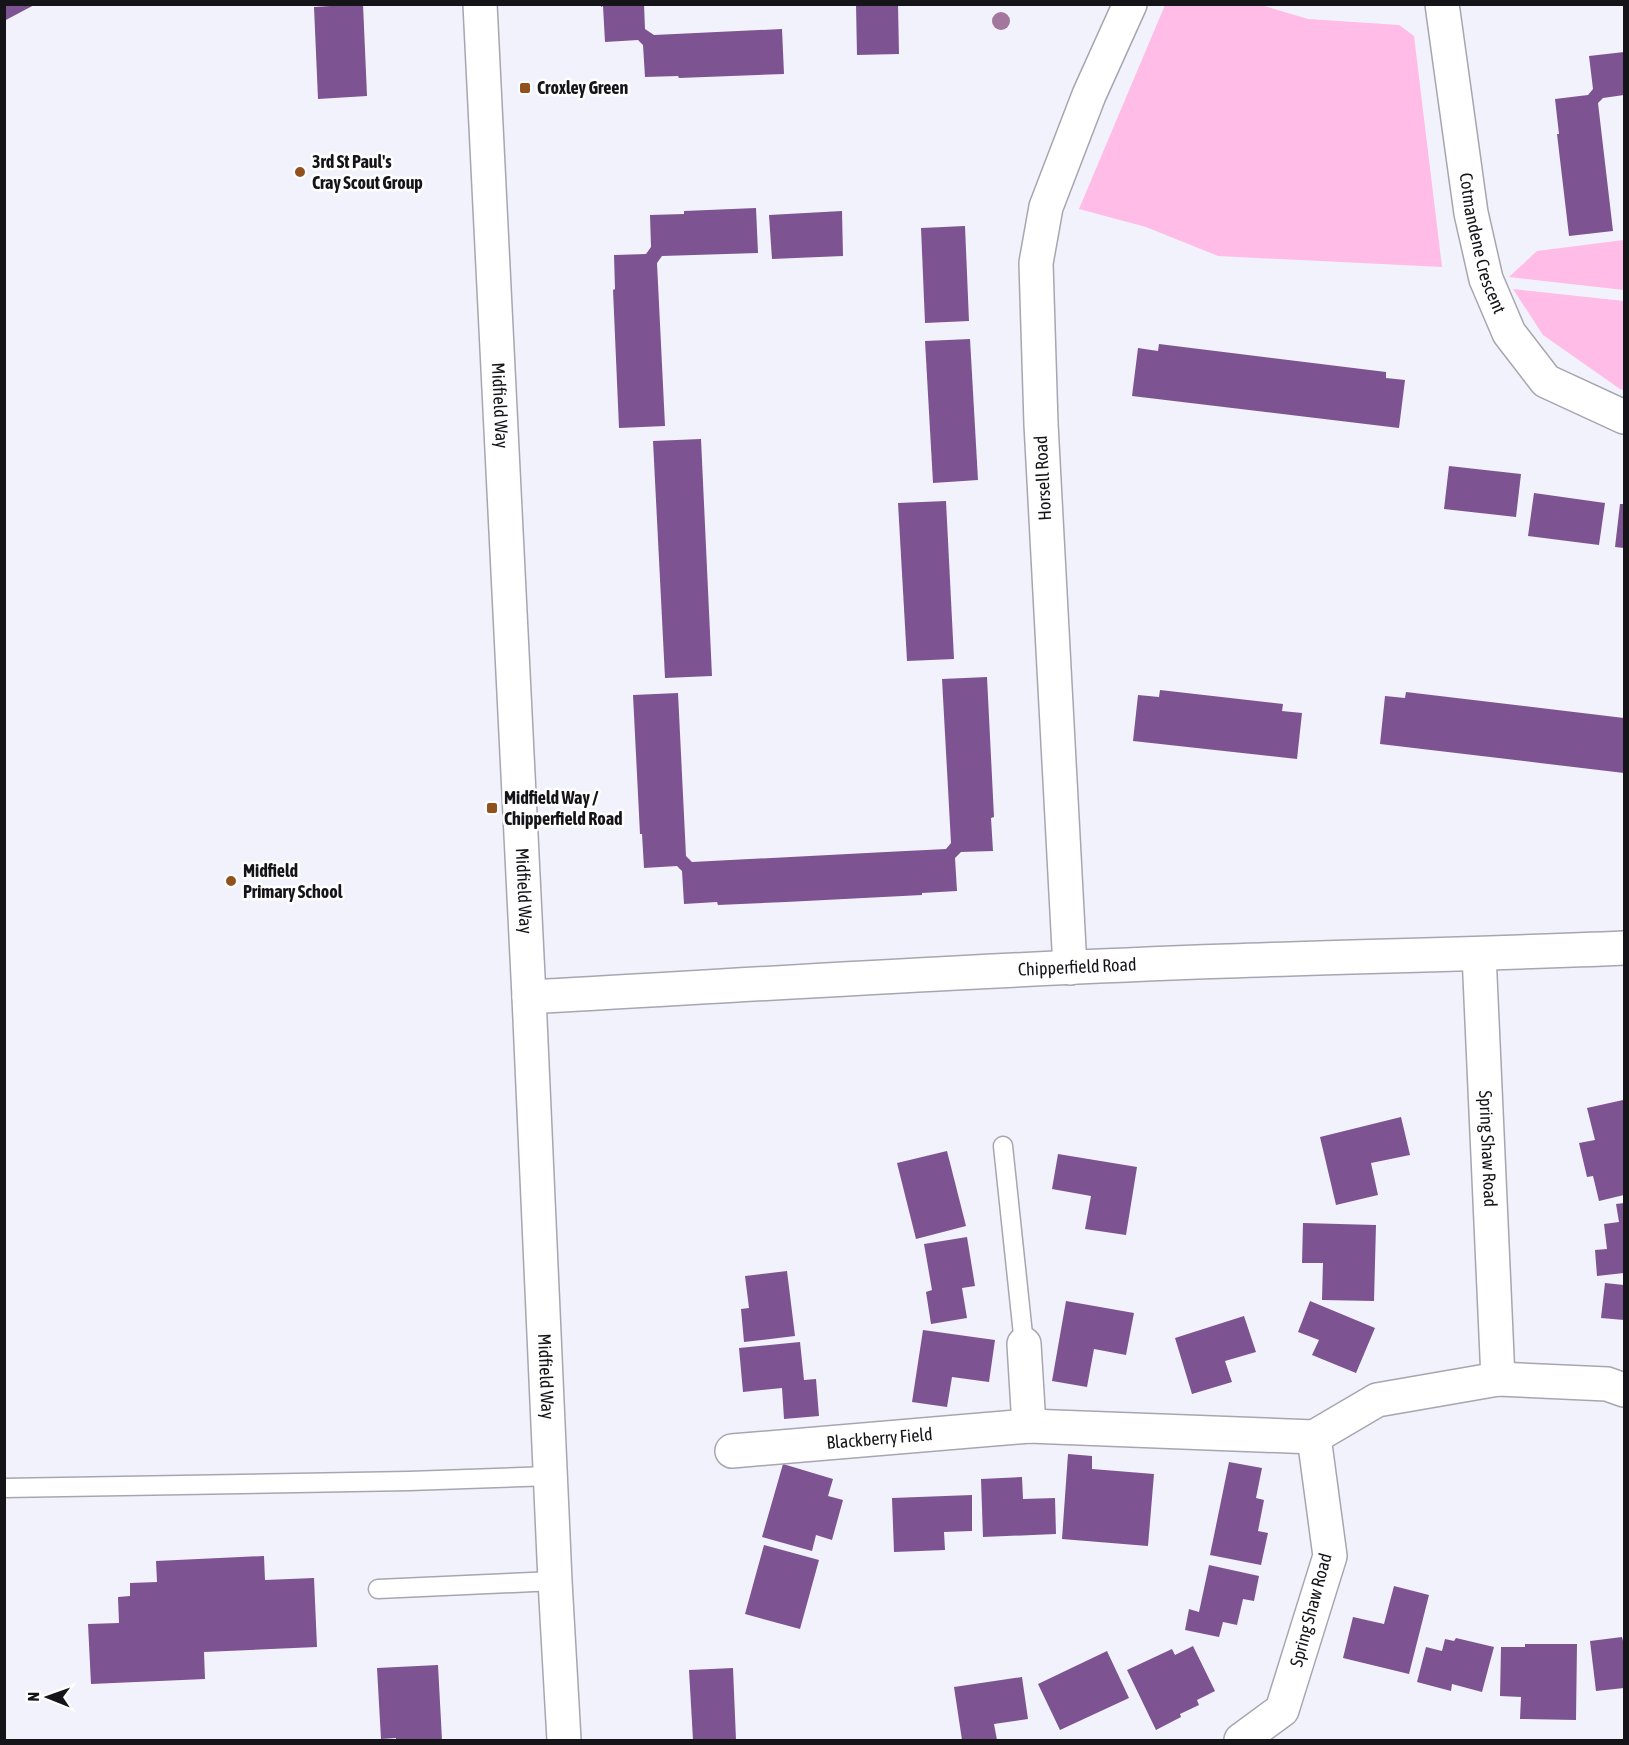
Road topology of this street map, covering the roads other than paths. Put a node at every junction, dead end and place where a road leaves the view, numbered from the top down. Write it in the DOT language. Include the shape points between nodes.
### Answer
graph roads {
  1 [pos="480,4"];
  2 [pos="1130,4"];
  3 [pos="1442,4"];
  4 [pos="1624,417"];
  5 [pos="1624,948"];
  6 [pos="1479,954"];
  7 [pos="1070,968"];
  8 [pos="530,997"];
  9 [pos="1003,1146"];
  10 [pos="1024,1344"];
  11 [pos="1498,1379"];
  12 [pos="1624,1390"];
  13 [pos="1029,1426"];
  14 [pos="1314,1437"];
  15 [pos="732,1451"];
  16 [pos="551,1476"];
  17 [pos="4,1488"];
  18 [pos="555,1581"];
  19 [pos="378,1589"];
  20 [pos="564,1740"];
  21 [pos="1241,1740"];
  1 -- 8 [label="street, Midfield Way"];
  2 -- 7 [label="street, Horsell Road" via="1089,95 1046,207 1036,263"];
  3 -- 4 [label="street, Cotmandene Crescent" via="1471,213 1486,279 1509,333 1546,381"];
  5 -- 6 [label="street, Chipperfield Road"];
  6 -- 7 [label="street, Chipperfield Road"];
  6 -- 11 [label="street, Spring Shaw Road"];
  7 -- 8 [label="street, Chipperfield Road"];
  8 -- 16 [label="street, Midfield Way"];
  9 -- 10 [label="lane"];
  10 -- 13 [label="street"];
  11 -- 12 [label="street" via="1607,1384"];
  11 -- 14 [label="street" via="1377,1400"];
  13 -- 14 [label="street, Blackberry Field"];
  13 -- 15 [label="street, Blackberry Field"];
  14 -- 21 [label="street, Spring Shaw Road" via="1329,1556 1282,1710"];
  16 -- 17 [label="lane"];
  16 -- 18 [label="street, Midfield Way"];
  18 -- 19 [label="lane"];
  18 -- 20 [label="street, Midfield Way"];
}
